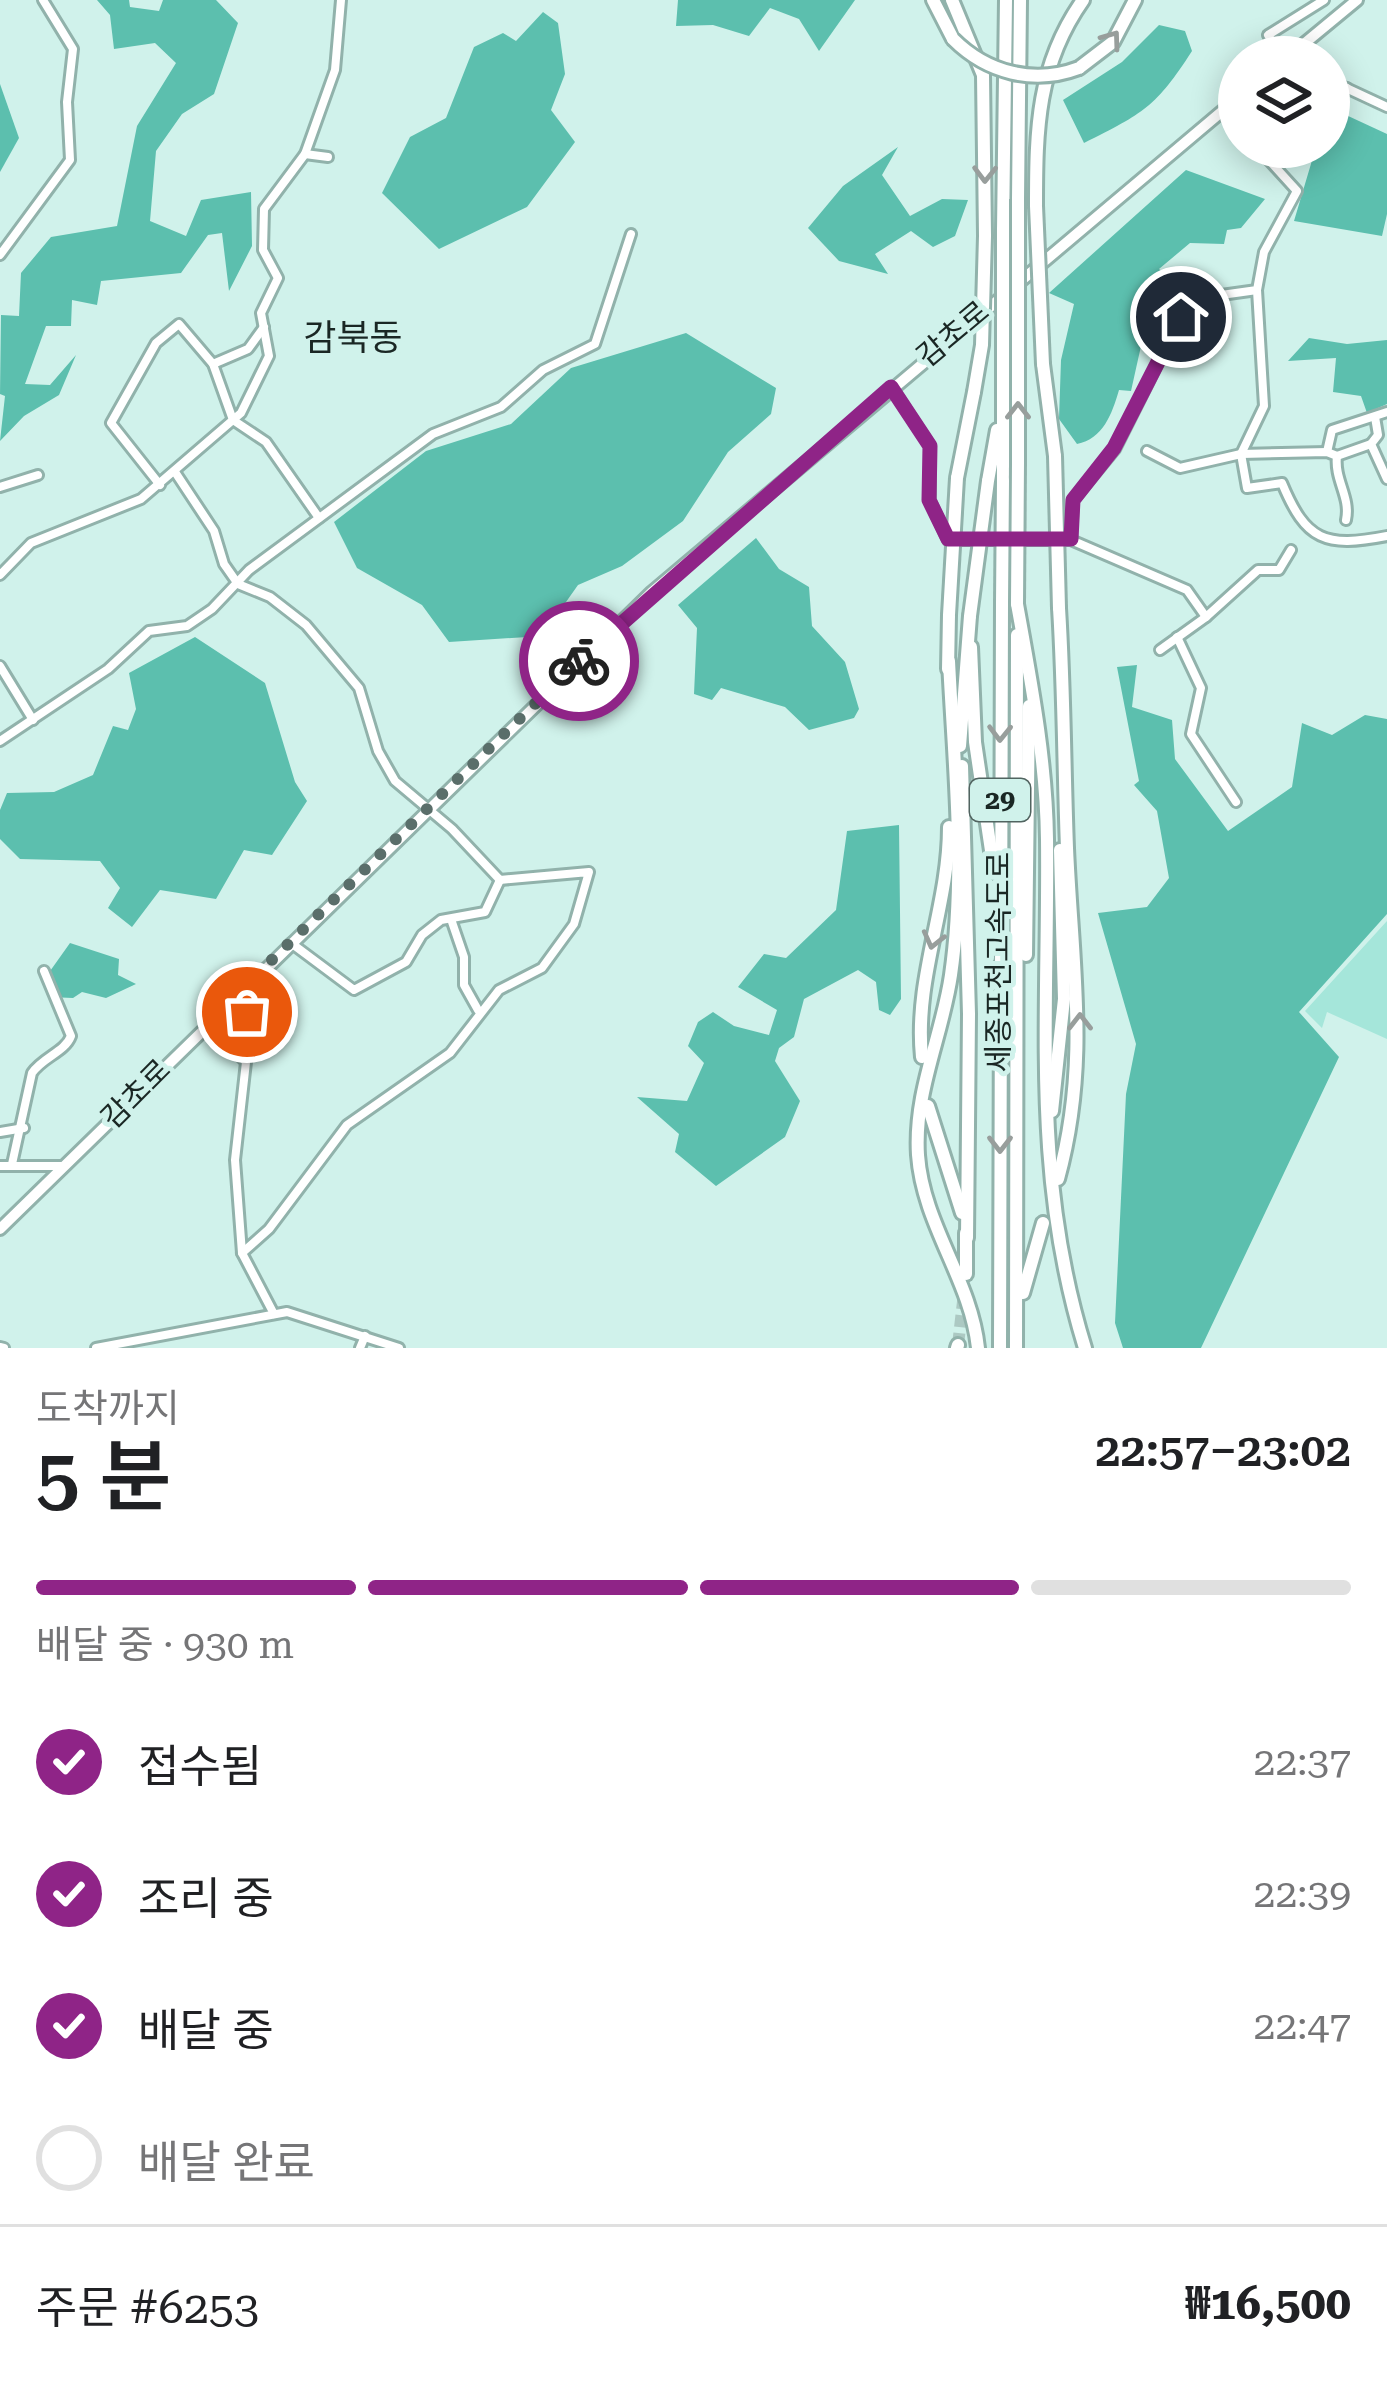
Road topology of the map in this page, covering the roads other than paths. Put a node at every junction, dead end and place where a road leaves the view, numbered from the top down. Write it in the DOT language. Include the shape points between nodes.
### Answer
graph roads {
  1 [pos="43,0"];
  2 [pos="341,0"];
  3 [pos="933,0"];
  4 [pos="952,0"];
  5 [pos="1006,0"];
  6 [pos="1020,0"];
  7 [pos="1083,0"];
  8 [pos="1135,0"];
  9 [pos="1324,0"];
  10 [pos="1357,0"];
  11 [pos="1269,36"];
  12 [pos="1312,36"];
  13 [pos="1350,89"];
  14 [pos="1387,107"];
  15 [pos="1218,114"];
  16 [pos="304,154"];
  17 [pos="328,157"];
  18 [pos="1277,168"];
  19 [pos="632,234"];
  20 [pos="0,255"];
  21 [pos="1257,290"];
  22 [pos="265,326"];
  23 [pos="213,364"];
  24 [pos="891,387"];
  25 [pos="1003,393"];
  26 [pos="1387,412"];
  27 [pos="1375,417"];
  28 [pos="233,420"];
  29 [pos="1371,445"];
  30 [pos="1147,451"];
  31 [pos="1241,454"];
  32 [pos="1332,454"];
  33 [pos="175,472"];
  34 [pos="38,476"];
  35 [pos="1387,479"];
  36 [pos="160,485"];
  37 [pos="0,487"];
  38 [pos="320,518"];
  39 [pos="1346,520"];
  40 [pos="1387,536"];
  41 [pos="1071,539"];
  42 [pos="1292,550"];
  43 [pos="0,554"];
  44 [pos="1,573"];
  45 [pos="238,584"];
  46 [pos="1010,603"];
  47 [pos="1059,608"];
  48 [pos="970,616"];
  49 [pos="1207,617"];
  50 [pos="1177,638"];
  51 [pos="1160,650"];
  52 [pos="949,661"];
  53 [pos="1028,665"];
  54 [pos="0,666"];
  55 [pos="33,720"];
  56 [pos="0,741"];
  57 [pos="1236,802"];
  58 [pos="425,809"];
  59 [pos="500,880"];
  60 [pos="999,898"];
  61 [pos="452,922"];
  62 [pos="290,942"];
  63 [pos="44,971"];
  64 [pos="243,988"];
  65 [pos="225,1005"];
  66 [pos="244,1009"];
  67 [pos="478,1011"];
  68 [pos="922,1057"];
  69 [pos="1018,1076"];
  70 [pos="928,1106"];
  71 [pos="24,1128"];
  72 [pos="0,1132"];
  73 [pos="1046,1147"];
  74 [pos="12,1164"];
  75 [pos="0,1166"];
  76 [pos="63,1166"];
  77 [pos="1058,1179"];
  78 [pos="1043,1223"];
  79 [pos="0,1229"];
  80 [pos="967,1238"];
  81 [pos="242,1253"];
  82 [pos="966,1274"];
  83 [pos="274,1314"];
  84 [pos="365,1336"];
  85 [pos="1016,1342"];
  86 [pos="96,1348"];
  87 [pos="360,1348"];
  88 [pos="399,1348"];
  89 [pos="978,1348"];
  90 [pos="1000,1348"];
  91 [pos="1085,1348"];
  1 -- 20 [label="street" via="73,49 67,120 74,148"];
  2 -- 16 [label="street" via="335,70"];
  3 -- 8 [label="highway, one-way, bridge" via="953,39 1008,73 1041,76 1079,68 1113,42"];
  4 -- 52 [label="highway, one-way, bridge" via="983,75 985,236 982,344 957,478"];
  5 -- 25 [label="highway, 세종포천고속도로 / 29, bridge"];
  46 -- 6 [label="highway, 세종포천고속도로 / 29, one-way, bridge"];
  7 -- 47 [label="highway, bridge" via="1045,72 1036,142"];
  9 -- 11 [label="street"];
  10 -- 12 [label="main road"];
  13 -- 14 [label="street"];
  15 -- 24 [label="main road, 감초로"];
  16 -- 17 [label="street"];
  16 -- 22 [label="street" via="264,208 263,250 278,278 261,313"];
  18 -- 21 [label="street" via="1297,191 1264,252"];
  19 -- 38 [label="street" via="596,344 543,370 501,407 433,434"];
  21 -- 31 [label="street" via="1264,406"];
  21 -- 41 [label="street" via="1207,297 1181,317 1114,448 1073,500"];
  22 -- 23 [label="street" via="248,349"];
  22 -- 28 [label="street" via="269,356"];
  23 -- 28 [label="street"];
  23 -- 36 [label="street" via="179,324 156,343 113,414 111,423"];
  24 -- 41 [label="street" via="930,446 929,500 948,539"];
  24 -- 58 [label="main road, 감초로" via="652,592"];
  25 -- 46 [label="highway, 세종포천고속도로 / 29, bridge"];
  25 -- 48 [label="highway, bridge"];
  26 -- 27 [label="street"];
  27 -- 29 [label="street"];
  27 -- 32 [label="street" via="1331,430"];
  28 -- 33 [label="street"];
  28 -- 38 [label="street" via="266,442"];
  29 -- 32 [label="street"];
  29 -- 35 [label="street"];
  30 -- 31 [label="street" via="1180,467"];
  31 -- 32 [label="street"];
  31 -- 40 [label="street" via="1247,489 1282,483 1309,533 1350,543"];
  32 -- 39 [label="street"];
  33 -- 36 [label="street"];
  33 -- 45 [label="street"];
  34 -- 37 [label="street"];
  36 -- 44 [label="street" via="31,543"];
  38 -- 45 [label="street"];
  41 -- 49 [label="street" via="1187,590"];
  42 -- 49 [label="street" via="1279,571 1258,570"];
  43 -- 44 [label="street"];
  45 -- 55 [label="street" via="187,626 149,631"];
  45 -- 58 [label="street" via="271,598 321,641 363,695 395,782"];
  46 -- 53 [label="highway"];
  46 -- 60 [label="highway, 세종포천고속도로 / 29, one-way"];
  46 -- 69 [label="highway, 세종포천고속도로 / 29"];
  47 -- 73 [label="highway" via="1064,999"];
  77 -- 47 [label="highway, one-way" via="1080,1024"];
  48 -- 60 [label="highway" via="982,813"];
  48 -- 80 [label="highway" via="960,742 968,837"];
  49 -- 50 [label="street"];
  50 -- 51 [label="street"];
  50 -- 57 [label="street" via="1202,688 1191,734"];
  52 -- 68 [label="highway, one-way" via="948,866 923,983"];
  52 -- 89 [label="highway" via="958,901 951,975 922,1087 918,1151 923,1192 970,1306"];
  53 -- 69 [label="highway" via="1032,811"];
  53 -- 73 [label="highway" via="1045,780"];
  54 -- 55 [label="street"];
  55 -- 56 [label="street"];
  58 -- 59 [label="street"];
  58 -- 62 [label="main road, 감초로"];
  59 -- 61 [label="street" via="485,912"];
  59 -- 67 [label="street" via="560,871 589,872 590,881 574,924 542,968"];
  60 -- 90 [label="highway, 세종포천고속도로 / 29, one-way"];
  61 -- 62 [label="street" via="430,927 406,962 353,990"];
  61 -- 67 [label="street" via="464,986"];
  62 -- 64 [label="main road, 감초로"];
  63 -- 71 [label="street" via="71,1036 32,1073"];
  64 -- 65 [label="main road, 감초로"];
  64 -- 66 [label="street"];
  65 -- 66 [label="street"];
  65 -- 76 [label="main road, 감초로"];
  66 -- 81 [label="street" via="250,1015 226,1042 246,1062 235,1160"];
  67 -- 81 [label="street" via="450,1053 347,1125"];
  69 -- 85 [label="highway, 세종포천고속도로 / 29"];
  70 -- 80 [label="highway"];
  71 -- 72 [label="street"];
  71 -- 74 [label="street"];
  73 -- 91 [label="highway" via="1052,1220"];
  74 -- 75 [label="street"];
  74 -- 76 [label="street"];
  76 -- 79 [label="main road, 감초로"];
  78 -- 85 [label="highway"];
  80 -- 82 [label="highway"];
  81 -- 83 [label="street"];
  83 -- 84 [label="street" via="304,1315"];
  83 -- 86 [label="street"];
  84 -- 87 [label="street"];
  84 -- 88 [label="street"];
}
